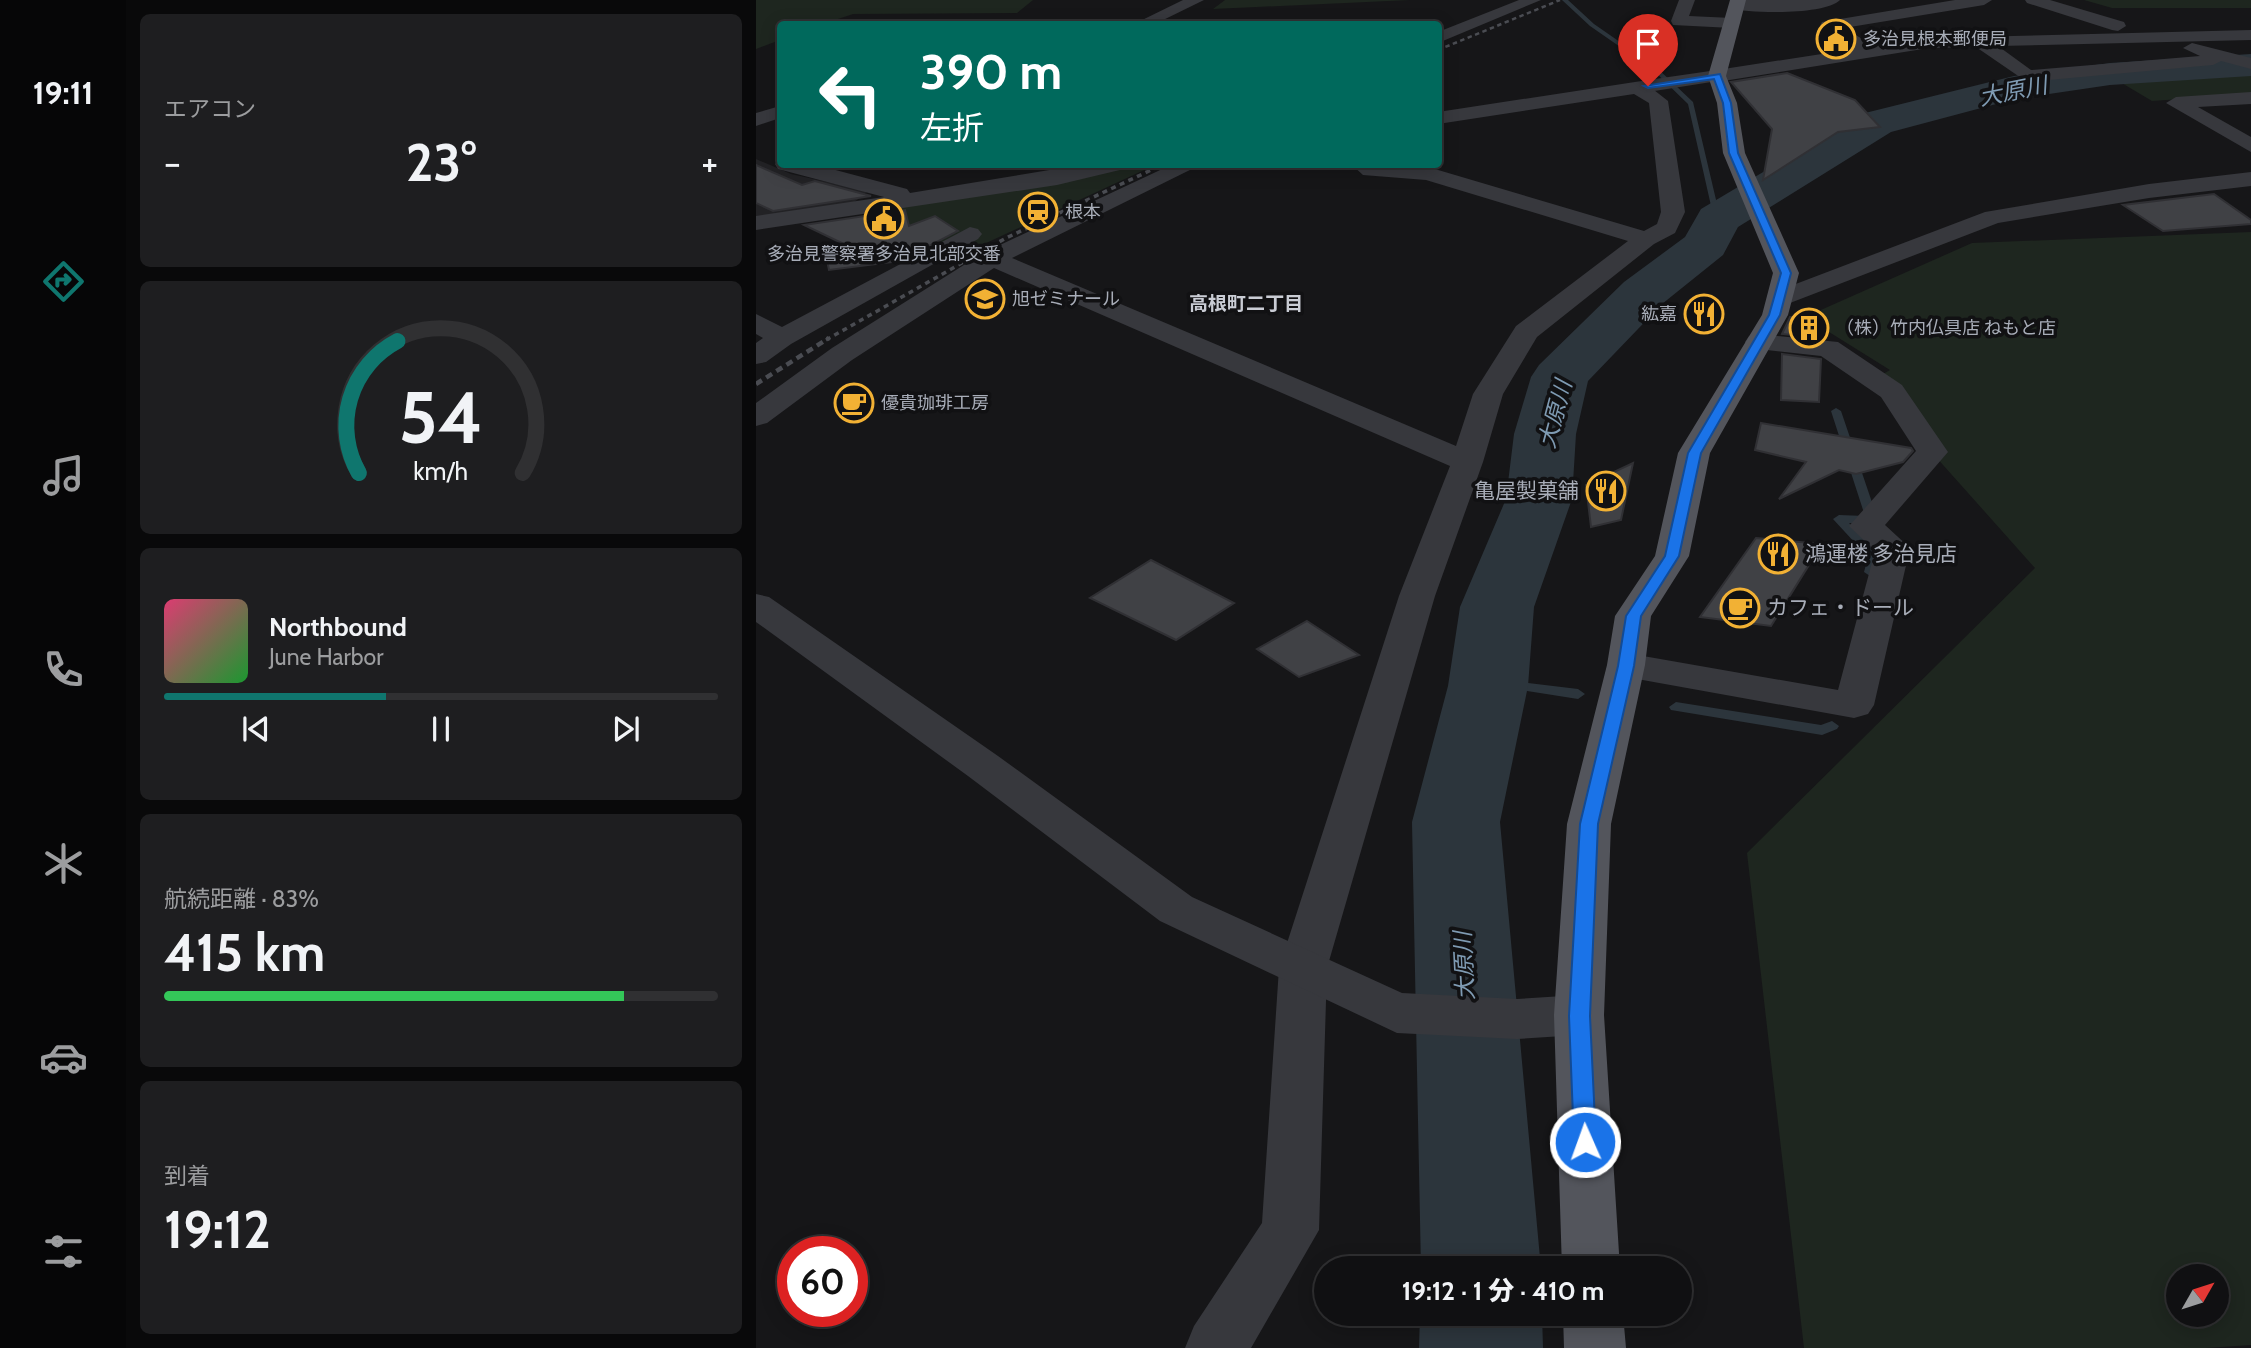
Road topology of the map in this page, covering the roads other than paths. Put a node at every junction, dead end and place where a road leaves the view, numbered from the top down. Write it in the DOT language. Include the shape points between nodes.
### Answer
graph roads {
  1 [pos="1196,0"];
  2 [pos="1533,0"];
  3 [pos="1687,0"];
  4 [pos="1832,0"];
  5 [pos="1916,0"];
  6 [pos="1984,0"];
  7 [pos="2033,0"];
  8 [pos="1736,9"];
  9 [pos="1938,9"];
  10 [pos="1149,21"];
  11 [pos="2251,21"];
  12 [pos="1972,28"];
  13 [pos="2251,35"];
  14 [pos="1442,36"];
  15 [pos="2152,37"];
  16 [pos="1869,51"];
  17 [pos="2230,59"];
  18 [pos="2251,64"];
  19 [pos="1700,78"];
  20 [pos="1643,87"];
  21 [pos="2251,98"];
  22 [pos="777,113"];
  23 [pos="1442,117"];
  24 [pos="756,120"];
  25 [pos="2251,146"];
  26 [pos="805,168"];
  27 [pos="1099,168"];
  28 [pos="1183,168"];
  29 [pos="1368,168"];
  30 [pos="2251,179"];
  31 [pos="922,199"];
  32 [pos="756,223"];
  33 [pos="970,234"];
  34 [pos="1646,239"];
  35 [pos="992,258"];
  36 [pos="1781,298"];
  37 [pos="756,321"];
  38 [pos="781,338"];
  39 [pos="1759,342"];
  40 [pos="756,356"];
  41 [pos="756,417"];
  42 [pos="1467,462"];
  43 [pos="756,605"];
  44 [pos="1626,666"];
  45 [pos="1303,968"];
  46 [pos="1579,1016"];
  47 [pos="1590,1256"];
  48 [pos="1594,1326"];
  49 [pos="1216,1348"];
  50 [pos="1595,1348"];
  1 -- 10 [label="street"];
  2 -- 14 [label="street"];
  3 -- 8 [label="street" via="1679,20"];
  4 -- 8 [label="street"];
  5 -- 9 [label="street"];
  6 -- 9 [label="street"];
  7 -- 15 [label="street"];
  8 -- 19 [label="main road"];
  9 -- 12 [label="street"];
  9 -- 16 [label="street" via="1828,26"];
  11 -- 15 [label="street" via="2148,23"];
  12 -- 15 [label="street" via="2012,39"];
  12 -- 16 [label="street" via="1929,43"];
  12 -- 17 [label="street" via="2027,76"];
  13 -- 15 [label="street"];
  15 -- 17 [label="street"];
  16 -- 19 [label="street"];
  17 -- 18 [label="street"];
  19 -- 20 [label="street"];
  19 -- 36 [label="main road" via="1727,103 1734,153 1786,273"];
  20 -- 23 [label="street"];
  20 -- 34 [label="street" via="1658,101 1673,212 1667,228"];
  21 -- 25 [label="street" via="2176,103"];
  22 -- 24 [label="street"];
  26 -- 31 [label="street"];
  27 -- 31 [label="street"];
  28 -- 35 [label="street"];
  29 -- 34 [label="street" via="1428,174"];
  30 -- 36 [label="street" via="1993,217"];
  31 -- 32 [label="street"];
  33 -- 38 [label="street"];
  34 -- 42 [label="street" via="1526,332 1488,394"];
  35 -- 41 [label="street" via="842,354"];
  35 -- 42 [label="street"];
  36 -- 39 [label="main road"];
  37 -- 38 [label="street"];
  38 -- 40 [label="street"];
  39 -- 44 [label="main road" via="1694,453 1672,556 1633,616"];
  39 -- 44 [label="street" via="1828,348 1892,391 1932,452 1866,526 1893,548 1854,705"];
  42 -- 45 [label="street" via="1418,596"];
  43 -- 45 [label="street" via="1176,909"];
  44 -- 46 [label="main road" via="1589,824"];
  45 -- 46 [label="street" via="1396,1013 1517,1019"];
  45 -- 49 [label="street" via="1290,1230"];
  46 -- 47 [label="main road"];
  48 -- 50 [label="main road"];
}
